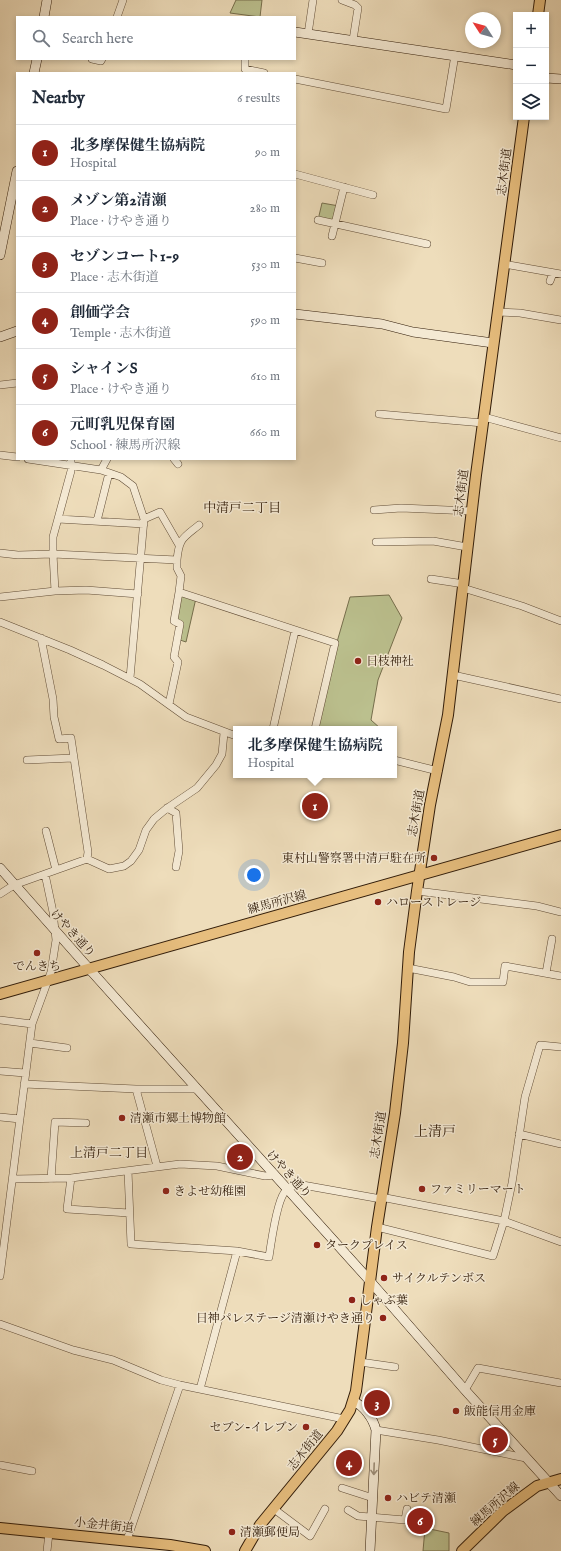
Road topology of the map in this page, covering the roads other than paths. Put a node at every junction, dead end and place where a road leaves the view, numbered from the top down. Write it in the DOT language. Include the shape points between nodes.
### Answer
graph roads {
  1 [pos="47,0"];
  2 [pos="123,0"];
  3 [pos="313,0"];
  4 [pos="342,0"];
  5 [pos="540,0"];
  6 [pos="538,12"];
  7 [pos="44,16"];
  8 [pos="117,16"];
  9 [pos="296,32"];
  10 [pos="308,34"];
  11 [pos="353,40"];
  12 [pos="455,56"];
  13 [pos="36,60"];
  14 [pos="245,60"];
  15 [pos="513,64"];
  16 [pos="34,72"];
  17 [pos="259,72"];
  18 [pos="549,78"];
  19 [pos="296,79"];
  20 [pos="561,79"];
  21 [pos="524,120"];
  22 [pos="296,174"];
  23 [pos="344,187"];
  24 [pos="15,190"];
  25 [pos="373,195"];
  26 [pos="318,220"];
  27 [pos="335,224"];
  28 [pos="332,236"];
  29 [pos="428,244"];
  30 [pos="0,255"];
  31 [pos="296,258"];
  32 [pos="322,264"];
  33 [pos="504,264"];
  34 [pos="553,273"];
  35 [pos="561,274"];
  36 [pos="550,281"];
  37 [pos="498,312"];
  38 [pos="296,314"];
  39 [pos="561,320"];
  40 [pos="16,331"];
  41 [pos="0,337"];
  42 [pos="493,343"];
  43 [pos="16,383"];
  44 [pos="0,385"];
  45 [pos="379,414"];
  46 [pos="483,420"];
  47 [pos="561,438"];
  48 [pos="0,455"];
  49 [pos="16,457"];
  50 [pos="42,460"];
  51 [pos="107,460"];
  52 [pos="71,462"];
  53 [pos="102,470"];
  54 [pos="109,473"];
  55 [pos="374,510"];
  56 [pos="471,511"];
  57 [pos="58,519"];
  58 [pos="97,521"];
  59 [pos="144,521"];
  60 [pos="199,525"];
  61 [pos="376,542"];
  62 [pos="178,545"];
  63 [pos="467,547"];
  64 [pos="0,553"];
  65 [pos="53,554"];
  66 [pos="141,559"];
  67 [pos="177,560"];
  68 [pos="431,580"];
  69 [pos="464,586"];
  70 [pos="55,591"];
  71 [pos="179,592"];
  72 [pos="138,594"];
  73 [pos="0,597"];
  74 [pos="561,621"];
  75 [pos="0,622"];
  76 [pos="295,631"];
  77 [pos="41,638"];
  78 [pos="453,675"];
  79 [pos="130,678"];
  80 [pos="561,699"];
  81 [pos="169,704"];
  82 [pos="274,726"];
  83 [pos="316,726"];
  84 [pos="224,733"];
  85 [pos="233,735"];
  86 [pos="73,758"];
  87 [pos="27,760"];
  88 [pos="397,761"];
  89 [pos="438,771"];
  90 [pos="167,808"];
  91 [pos="46,831"];
  92 [pos="561,835"];
  93 [pos="87,859"];
  94 [pos="176,867"];
  95 [pos="0,868"];
  96 [pos="56,870"];
  97 [pos="45,874"];
  98 [pos="419,876"];
  99 [pos="14,885"];
  100 [pos="417,891"];
  101 [pos="0,894"];
  102 [pos="561,912"];
  103 [pos="55,931"];
  104 [pos="552,939"];
  105 [pos="408,968"];
  106 [pos="89,969"];
  107 [pos="546,974"];
  108 [pos="561,976"];
  109 [pos="48,981"];
  110 [pos="0,994"];
  111 [pos="0,1020"];
  112 [pos="32,1024"];
  113 [pos="30,1043"];
  114 [pos="561,1047"];
  115 [pos="67,1048"];
  116 [pos="0,1071"];
  117 [pos="25,1073"];
  118 [pos="24,1084"];
  119 [pos="197,1089"];
  120 [pos="136,1090"];
  121 [pos="0,1117"];
  122 [pos="20,1119"];
  123 [pos="86,1123"];
  124 [pos="519,1134"];
  125 [pos="561,1144"];
  126 [pos="156,1166"];
  127 [pos="128,1171"];
  128 [pos="275,1175"];
  129 [pos="71,1178"];
  130 [pos="13,1179"];
  131 [pos="52,1179"];
  132 [pos="287,1190"];
  133 [pos="381,1199"];
  134 [pos="129,1213"];
  135 [pos="504,1221"];
  136 [pos="377,1227"];
  137 [pos="561,1242"];
  138 [pos="237,1252"];
  139 [pos="0,1276"];
  140 [pos="370,1280"];
  141 [pos="0,1324"];
  142 [pos="360,1362"];
  143 [pos="395,1367"];
  144 [pos="561,1383"];
  145 [pos="180,1385"];
  146 [pos="200,1389"];
  147 [pos="465,1390"];
  148 [pos="353,1401"];
  149 [pos="344,1420"];
  150 [pos="376,1430"];
  151 [pos="526,1458"];
  152 [pos="0,1465"];
  153 [pos="32,1471"];
  154 [pos="555,1481"];
  155 [pos="342,1488"];
  156 [pos="561,1496"];
  157 [pos="373,1498"];
  158 [pos="274,1509"];
  159 [pos="325,1509"];
  160 [pos="407,1509"];
  161 [pos="348,1510"];
  162 [pos="372,1517"];
  163 [pos="0,1528"];
  164 [pos="49,1533"];
  165 [pos="127,1540"];
  166 [pos="186,1549"];
  167 [pos="47,1551"];
  168 [pos="205,1551"];
  169 [pos="244,1551"];
  170 [pos="370,1551"];
  171 [pos="462,1551"];
  1 -- 7 [label="street"];
  2 -- 8 [label="street"];
  3 -- 10 [label="street"];
  4 -- 11 [label="street" via="358,8"];
  5 -- 6 [label="main road"];
  9 -- 10 [label="street"];
  10 -- 11 [label="street"];
  11 -- 12 [label="street"];
  12 -- 15 [label="street"];
  12 -- 19 [label="street" via="446,109"];
  13 -- 16 [label="street"];
  14 -- 17 [label="street" via="245,69"];
  18 -- 20 [label="street"];
  21 -- 33 [label="main road, 志木街道"];
  22 -- 23 [label="street"];
  23 -- 25 [label="street"];
  23 -- 27 [label="street"];
  24 -- 30 [label="street"];
  26 -- 27 [label="street"];
  27 -- 28 [label="street"];
  27 -- 29 [label="street"];
  31 -- 32 [label="street"];
  33 -- 34 [label="street"];
  33 -- 37 [label="main road, 志木街道"];
  34 -- 35 [label="street"];
  34 -- 36 [label="street"];
  37 -- 39 [label="street"];
  37 -- 42 [label="main road, 志木街道"];
  38 -- 42 [label="street" via="382,324 413,332"];
  40 -- 41 [label="street"];
  42 -- 46 [label="main road, 志木街道"];
  43 -- 44 [label="street"];
  45 -- 46 [label="street"];
  46 -- 47 [label="street"];
  46 -- 56 [label="main road, 志木街道"];
  48 -- 49 [label="street"];
  50 -- 52 [label="street"];
  51 -- 53 [label="street"];
  52 -- 53 [label="street"];
  52 -- 57 [label="street"];
  53 -- 54 [label="street"];
  54 -- 58 [label="street"];
  54 -- 59 [label="street" via="121,476 133,486"];
  55 -- 56 [label="street" via="433,513"];
  56 -- 63 [label="main road, 志木街道"];
  57 -- 58 [label="street"];
  57 -- 65 [label="street" via="53,537"];
  58 -- 59 [label="street"];
  59 -- 62 [label="street" via="160,512"];
  59 -- 66 [label="street"];
  60 -- 62 [label="street"];
  61 -- 63 [label="street" via="433,541"];
  62 -- 67 [label="street"];
  63 -- 69 [label="main road, 志木街道"];
  64 -- 65 [label="street"];
  65 -- 66 [label="street"];
  65 -- 70 [label="street"];
  66 -- 67 [label="street"];
  66 -- 72 [label="street"];
  67 -- 71 [label="street" via="181,576"];
  68 -- 69 [label="street"];
  69 -- 74 [label="street"];
  69 -- 78 [label="main road, 志木街道"];
  70 -- 72 [label="street" via="86,590"];
  70 -- 73 [label="street"];
  71 -- 76 [label="street"];
  71 -- 81 [label="street" via="174,622 180,624 174,657 178,662"];
  72 -- 79 [label="street"];
  75 -- 77 [label="street"];
  76 -- 82 [label="street"];
  76 -- 83 [label="street" via="335,643"];
  77 -- 79 [label="street"];
  77 -- 86 [label="street" via="59,739 71,738"];
  78 -- 80 [label="street"];
  78 -- 89 [label="main road, 志木街道"];
  79 -- 81 [label="street"];
  81 -- 84 [label="street" via="186,717"];
  84 -- 85 [label="street"];
  84 -- 90 [label="street" via="222,754 216,765 197,788"];
  86 -- 87 [label="street"];
  86 -- 93 [label="street"];
  88 -- 89 [label="street"];
  89 -- 98 [label="main road, 志木街道"];
  90 -- 93 [label="street" via="154,819 146,830 139,850 124,866 109,868"];
  90 -- 94 [label="street" via="176,813 179,852"];
  91 -- 96 [label="street"];
  92 -- 98 [label="main road, 練馬所沢線"];
  93 -- 96 [label="street"];
  95 -- 99 [label="street, けやき通り"];
  96 -- 97 [label="street"];
  97 -- 99 [label="street"];
  97 -- 103 [label="street"];
  98 -- 100 [label="main road, 志木街道"];
  98 -- 106 [label="main road, 練馬所沢線"];
  99 -- 101 [label="street"];
  99 -- 103 [label="street, けやき通り"];
  100 -- 102 [label="street" via="537,906"];
  100 -- 105 [label="main road, 志木街道"];
  103 -- 106 [label="street, けやき通り"];
  103 -- 109 [label="street" via="56,944"];
  104 -- 107 [label="street"];
  105 -- 107 [label="street" via="470,982 502,982 505,966"];
  105 -- 133 [label="main road, 志木街道" via="399,1076"];
  106 -- 109 [label="main road, 練馬所沢線"];
  106 -- 119 [label="street, けやき通り"];
  107 -- 108 [label="street"];
  109 -- 110 [label="main road, 練馬所沢線"];
  109 -- 112 [label="street"];
  111 -- 112 [label="street"];
  112 -- 113 [label="street"];
  113 -- 115 [label="street"];
  113 -- 117 [label="street"];
  114 -- 124 [label="street" via="540,1045 525,1097"];
  116 -- 117 [label="street"];
  117 -- 118 [label="street"];
  118 -- 120 [label="street"];
  118 -- 122 [label="street"];
  119 -- 120 [label="street"];
  119 -- 128 [label="street, けやき通り"];
  120 -- 126 [label="street"];
  121 -- 122 [label="street"];
  122 -- 130 [label="street"];
  123 -- 131 [label="street" via="55,1122"];
  124 -- 125 [label="street"];
  124 -- 135 [label="street"];
  126 -- 127 [label="street"];
  126 -- 128 [label="street" via="216,1166 265,1176"];
  127 -- 129 [label="street"];
  127 -- 134 [label="street"];
  128 -- 132 [label="street, けやき通り"];
  129 -- 131 [label="street"];
  129 -- 134 [label="street" via="67,1209"];
  130 -- 131 [label="street"];
  130 -- 139 [label="street"];
  132 -- 133 [label="street" via="297,1184"];
  132 -- 138 [label="street" via="281,1200 269,1257"];
  132 -- 140 [label="street, けやき通り"];
  133 -- 135 [label="street"];
  133 -- 136 [label="main road, 志木街道"];
  134 -- 138 [label="street" via="131,1244"];
  135 -- 136 [label="street" via="493,1256"];
  135 -- 137 [label="street"];
  136 -- 140 [label="main road, 志木街道"];
  138 -- 146 [label="street"];
  140 -- 142 [label="main road, 志木街道"];
  140 -- 147 [label="street, けやき通り"];
  141 -- 145 [label="street"];
  142 -- 143 [label="street"];
  142 -- 148 [label="main road, 志木街道"];
  144 -- 147 [label="street" via="478,1368"];
  145 -- 146 [label="street"];
  145 -- 165 [label="street"];
  146 -- 149 [label="street"];
  147 -- 151 [label="street, けやき通り"];
  148 -- 149 [label="main road, 志木街道"];
  148 -- 150 [label="street" via="362,1406"];
  149 -- 158 [label="main road, 志木街道"];
  150 -- 151 [label="street"];
  150 -- 157 [label="street, one-way"];
  151 -- 154 [label="street, けやき通り"];
  152 -- 153 [label="street"];
  154 -- 156 [label="street, けやき通り"];
  154 -- 171 [label="main road, 練馬所沢線" via="536,1486 503,1511"];
  155 -- 157 [label="street"];
  157 -- 162 [label="street"];
  158 -- 159 [label="street" via="310,1536"];
  158 -- 169 [label="main road, 志木街道" via="260,1525"];
  160 -- 162 [label="street" via="405,1520"];
  161 -- 162 [label="street" via="358,1516"];
  162 -- 170 [label="street"];
  163 -- 164 [label="main road, 小金井街道"];
  164 -- 165 [label="main road, 小金井街道"];
  164 -- 167 [label="street"];
  165 -- 166 [label="main road, 小金井街道"];
  166 -- 168 [label="main road, 小金井街道"];
}
